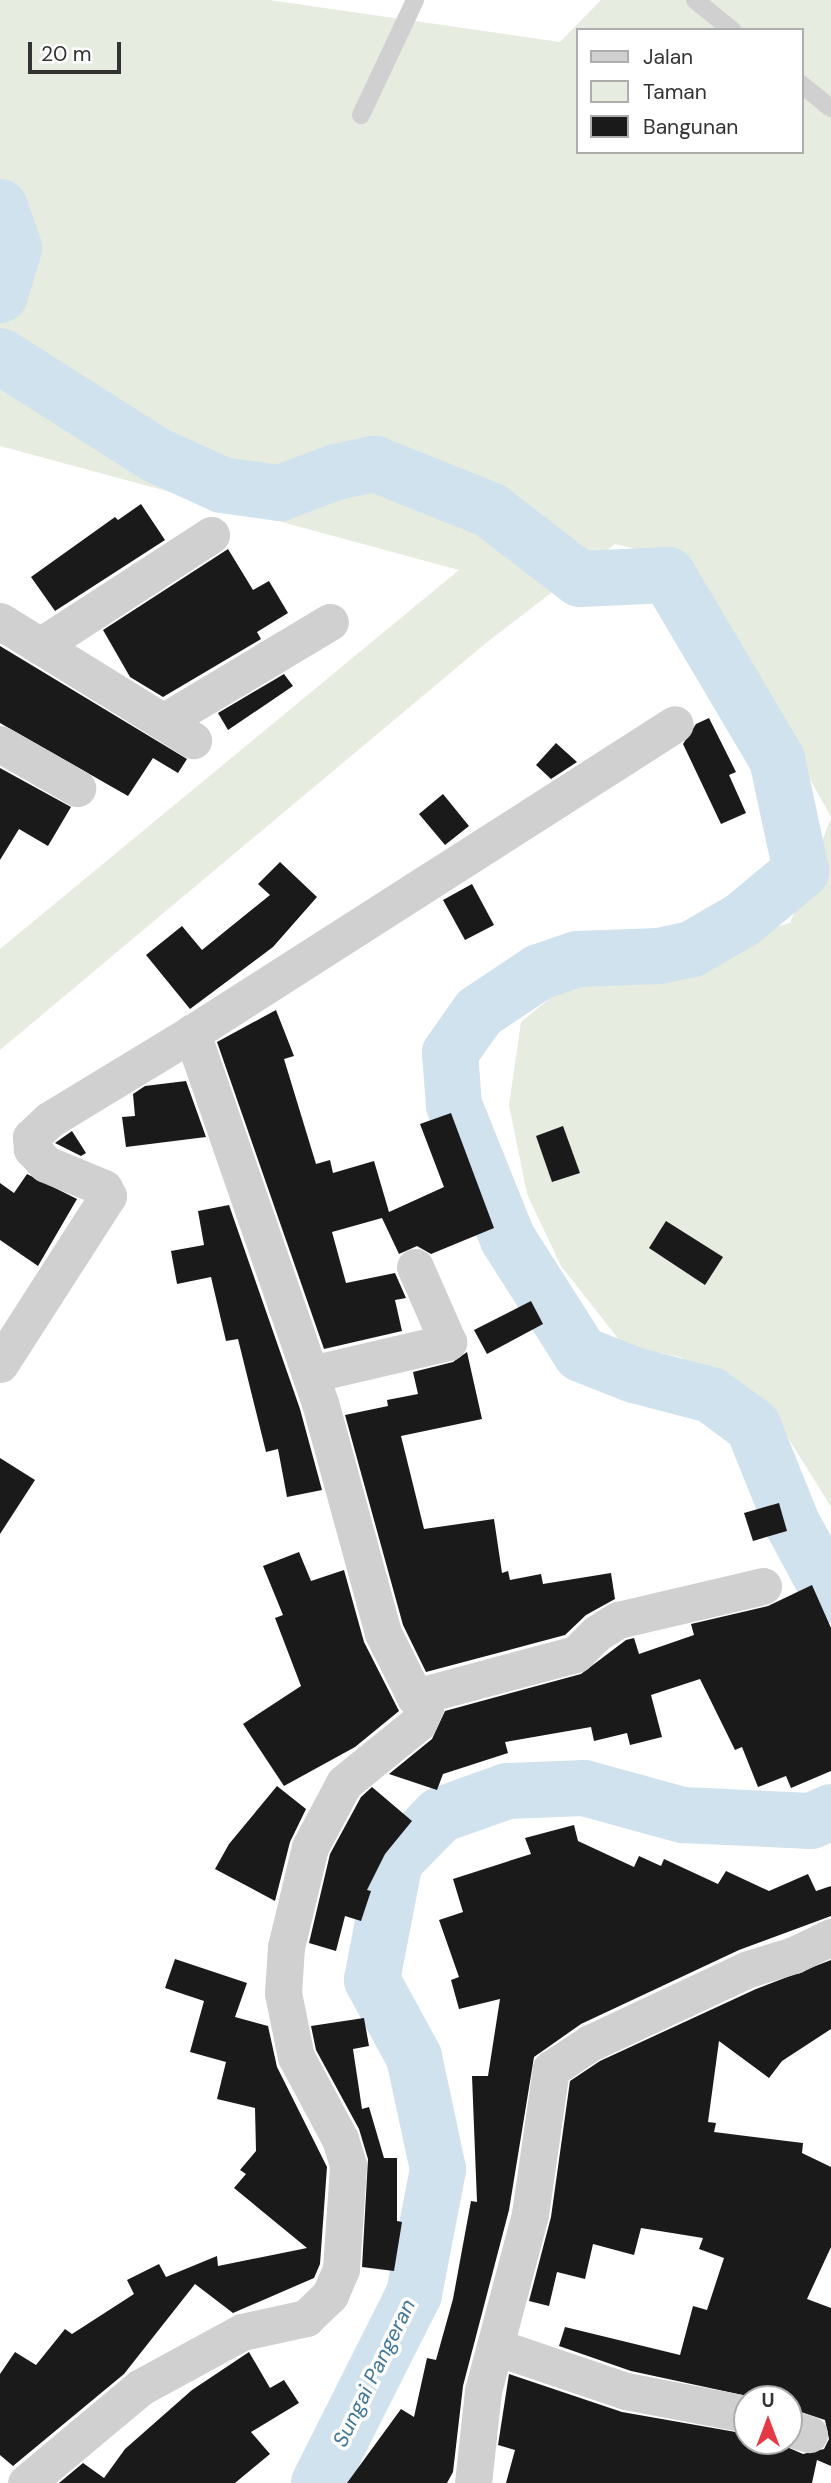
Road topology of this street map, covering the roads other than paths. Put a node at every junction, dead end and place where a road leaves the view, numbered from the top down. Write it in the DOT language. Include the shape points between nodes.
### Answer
graph roads {
  1 [pos="415,0"];
  2 [pos="695,0"];
  3 [pos="730,28"];
  4 [pos="803,86"];
  5 [pos="831,108"];
  6 [pos="361,116"];
  7 [pos="211,535"];
  8 [pos="0,621"];
  9 [pos="330,622"];
  10 [pos="40,646"];
  11 [pos="675,724"];
  12 [pos="0,744"];
  13 [pos="77,788"];
  14 [pos="192,1033"];
  15 [pos="415,1267"];
  16 [pos="0,1364"];
  17 [pos="311,1374"];
  18 [pos="763,1586"];
  19 [pos="415,1697"];
  20 [pos="831,1937"];
  21 [pos="496,2347"];
  22 [pos="733,2411"];
  23 [pos="26,2483"];
  24 [pos="473,2483"];
  1 -- 6 [label="lane"];
  2 -- 3 [label="lane"];
  4 -- 5 [label="lane"];
  7 -- 10 [label="street"];
  8 -- 10 [label="street"];
  9 -- 10 [label="street" via="179,730"];
  11 -- 14 [label="street"];
  12 -- 13 [label="street"];
  14 -- 16 [label="street" via="49,1120 31,1137 32,1149 46,1164 104,1188 108,1196"];
  14 -- 17 [label="street"];
  15 -- 17 [label="street" via="448,1342"];
  17 -- 19 [label="street" via="383,1633"];
  18 -- 19 [label="street" via="618,1620 576,1654"];
  19 -- 23 [label="street" via="425,1707 418,1723 344,1783 310,1847 286,1947 283,1993 296,2057 340,2139 348,2165 341,2269 330,2295 306,2318 242,2332 141,2387"];
  20 -- 21 [label="street" via="748,1969 558,2061 549,2078 530,2214"];
  21 -- 22 [label="street" via="626,2391"];
  21 -- 24 [label="street" via="483,2391"];
}
